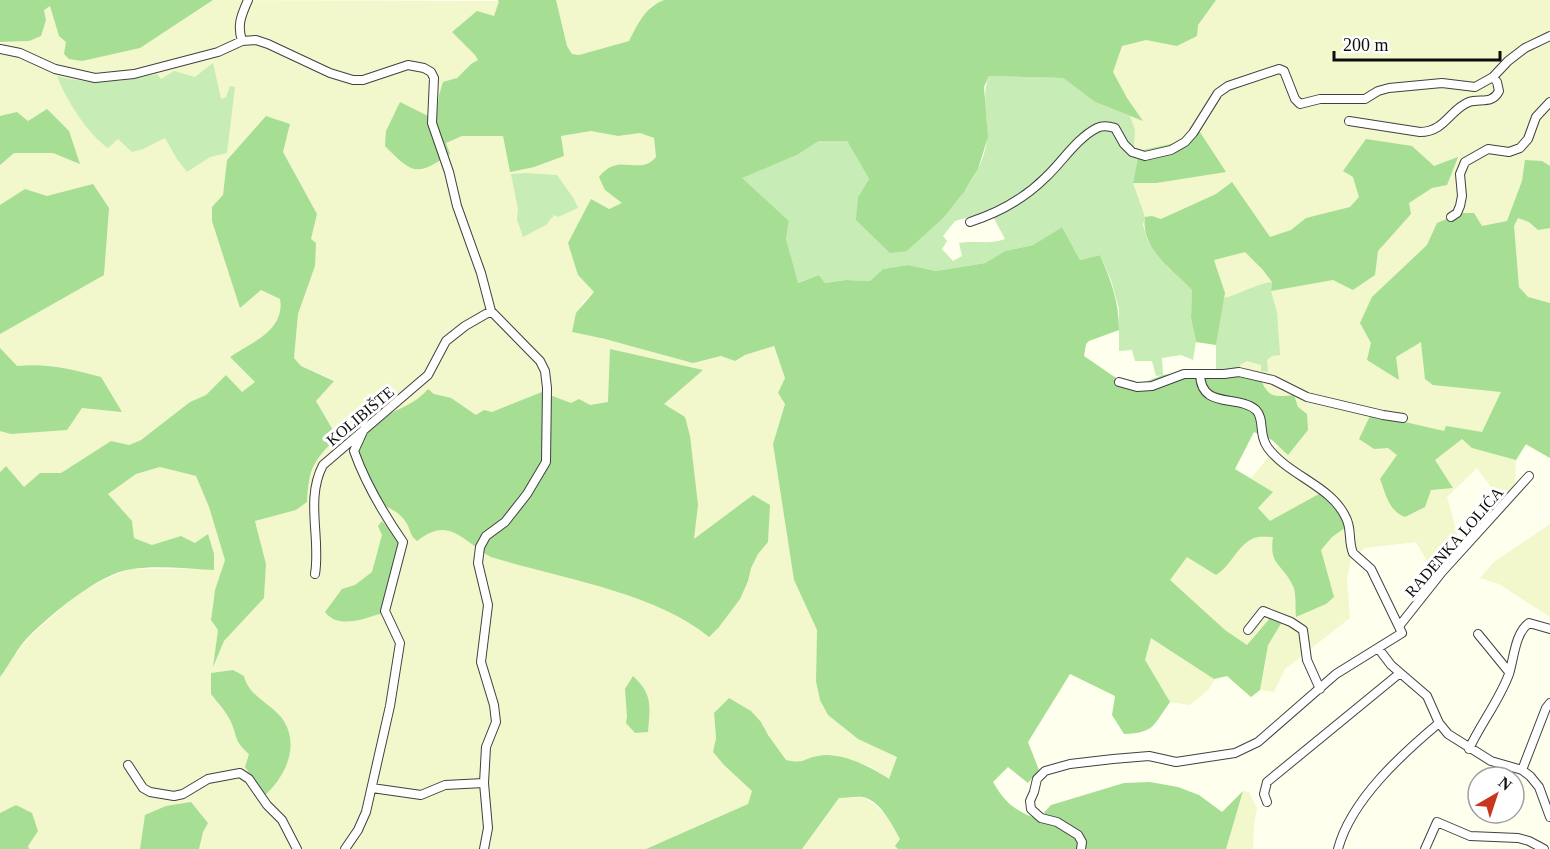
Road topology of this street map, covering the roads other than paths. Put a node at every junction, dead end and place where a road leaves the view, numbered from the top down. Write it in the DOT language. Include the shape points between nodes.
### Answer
graph roads {
  1 [pos="248,0"];
  2 [pos="1550,36"];
  3 [pos="242,41"];
  4 [pos="0,49"];
  5 [pos="1493,77"];
  6 [pos="1550,102"];
  7 [pos="1349,121"];
  8 [pos="1451,217"];
  9 [pos="970,222"];
  10 [pos="491,311"];
  11 [pos="1200,374"];
  12 [pos="1119,382"];
  13 [pos="1403,418"];
  14 [pos="366,425"];
  15 [pos="1529,476"];
  16 [pos="315,574"];
  17 [pos="1400,625"];
  18 [pos="1550,629"];
  19 [pos="1248,630"];
  20 [pos="1478,634"];
  21 [pos="1378,648"];
  22 [pos="1509,672"];
  23 [pos="1400,673"];
  24 [pos="1320,689"];
  25 [pos="1550,703"];
  26 [pos="1439,723"];
  27 [pos="1470,749"];
  28 [pos="128,765"];
  29 [pos="1505,765"];
  30 [pos="1524,765"];
  31 [pos="1526,773"];
  32 [pos="484,783"];
  33 [pos="372,788"];
  34 [pos="1267,801"];
  35 [pos="1550,817"];
  36 [pos="297,849"];
  37 [pos="345,849"];
  38 [pos="484,849"];
  39 [pos="1080,849"];
  40 [pos="1338,849"];
  41 [pos="1425,849"];
  42 [pos="1544,849"];
  1 -- 3 [label="street" via="239,21"];
  2 -- 5 [label="street" via="1525,48"];
  3 -- 4 [label="street" via="218,52 134,74 95,78 55,69 20,53"];
  3 -- 10 [label="street" via="268,44 353,80 408,65 431,72 432,123"];
  5 -- 7 [label="street" via="1499,91 1495,97 1467,103 1431,130 1420,132"];
  5 -- 9 [label="street" via="1475,87 1442,83 1389,88 1365,99 1320,99 1300,104 1280,69 1227,86 1212,100 1185,142 1171,150 1145,156 1132,152 1115,128 1099,127 1033,188 998,212"];
  6 -- 8 [label="street" via="1536,117 1520,148 1509,152 1488,149 1465,162 1460,174 1460,206"];
  10 -- 14 [label="street, KOLIBIŠTE" via="446,341 428,375"];
  10 -- 32 [label="street" via="532,351 545,371 546,462 527,494 480,547 478,563 488,605 481,662 496,722 486,747"];
  11 -- 12 [label="street" via="1179,375 1152,386"];
  11 -- 13 [label="street" via="1253,374 1307,397"];
  11 -- 17 [label="street, RADENKA LOLIĆA" via="1208,394 1255,409 1260,416 1261,438 1268,449 1338,505 1349,525 1353,553 1371,569"];
  14 -- 16 [label="street, KOLIBIŠTE" via="317,475"];
  14 -- 33 [label="street" via="354,451 379,507 403,542 385,611 400,643"];
  15 -- 17 [label="street, RADENKA LOLIĆA"];
  17 -- 21 [label="street, RADENKA LOLIĆA" via="1401,634"];
  18 -- 22 [label="street" via="1527,624 1518,639"];
  19 -- 24 [label="street" via="1263,611 1300,627 1307,660"];
  20 -- 22 [label="street"];
  21 -- 23 [label="street"];
  21 -- 24 [label="street"];
  22 -- 27 [label="street" via="1501,695"];
  23 -- 26 [label="street" via="1427,696"];
  23 -- 34 [label="street" via="1267,782"];
  24 -- 39 [label="street" via="1258,742 1235,753 1176,762 1149,756 1113,759 1060,766 1042,773 1030,801 1031,809 1041,818 1058,822 1078,835"];
  25 -- 30 [label="street"];
  26 -- 27 [label="street"];
  26 -- 40 [label="street" via="1376,783"];
  27 -- 29 [label="street"];
  28 -- 36 [label="street" via="143,788 174,796 208,779 240,773 282,820"];
  31 -- 35 [label="street" via="1539,787"];
  32 -- 33 [label="street" via="445,785 421,795"];
  32 -- 38 [label="street" via="488,828"];
  33 -- 37 [label="street" via="366,812"];
  41 -- 42 [label="street" via="1436,823 1440,822 1470,836 1518,838"];
}
